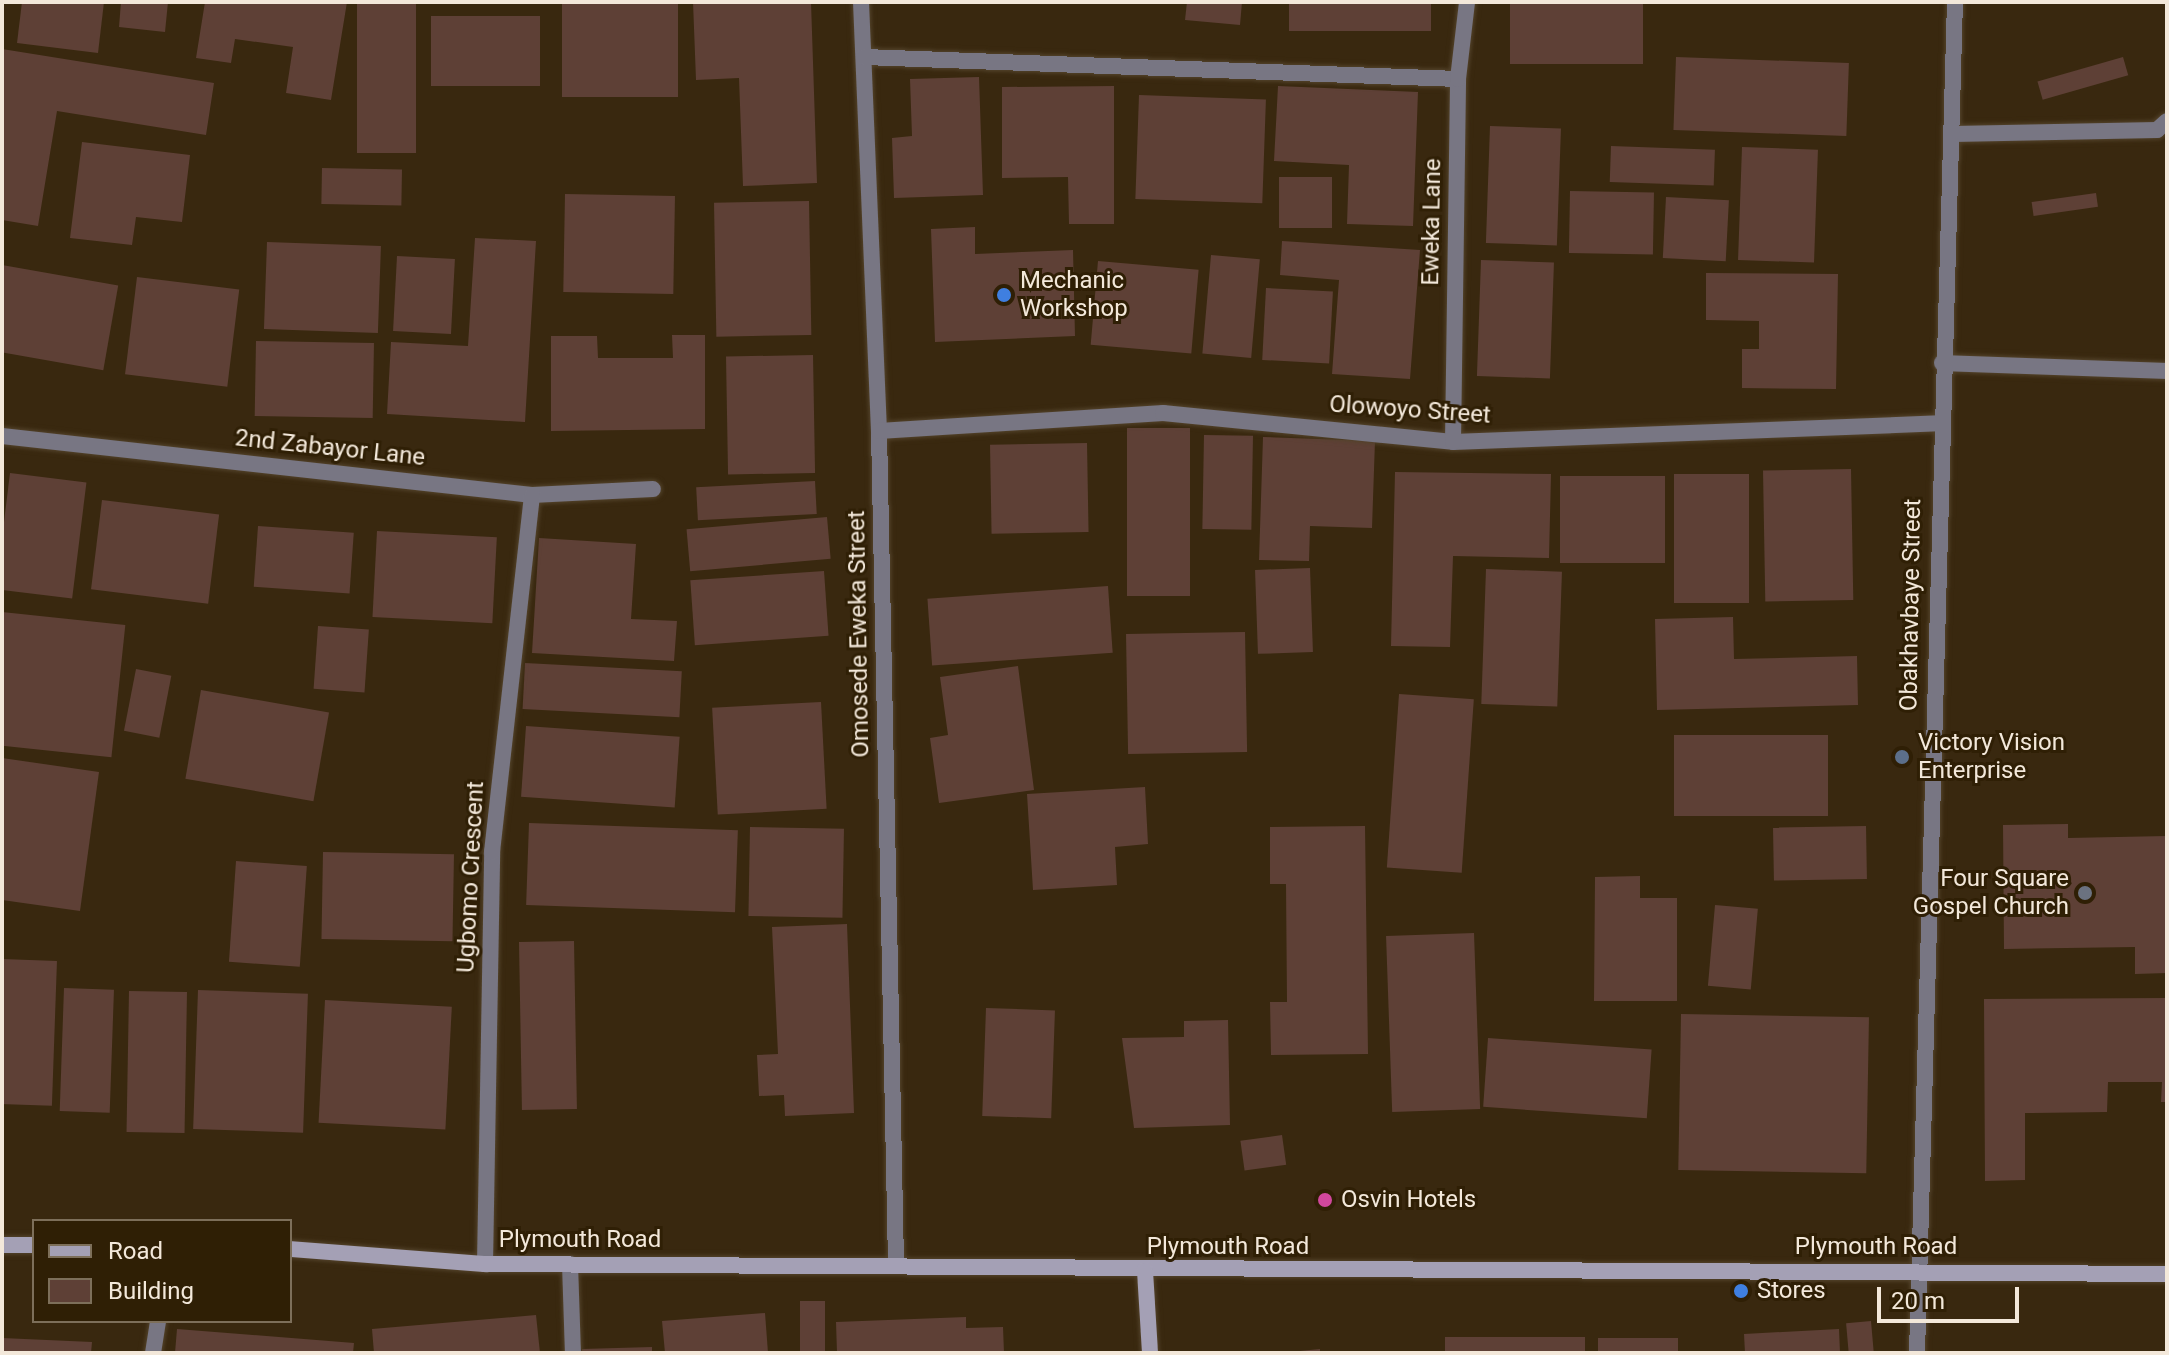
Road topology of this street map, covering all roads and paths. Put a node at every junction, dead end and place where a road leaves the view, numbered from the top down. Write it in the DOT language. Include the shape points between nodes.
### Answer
graph roads {
  1 [pos="861,2"];
  2 [pos="1467,2"];
  3 [pos="1955,2"];
  4 [pos="864,57"];
  5 [pos="1458,79"];
  6 [pos="2167,121"];
  7 [pos="1953,134"];
  8 [pos="1942,363"];
  9 [pos="2167,371"];
  10 [pos="1939,423"];
  11 [pos="879,431"];
  12 [pos="2,436"];
  13 [pos="1453,442"];
  14 [pos="653,489"];
  15 [pos="532,495"];
  16 [pos="2,1245"];
  17 [pos="32,1245"];
  18 [pos="292,1249"];
  19 [pos="485,1264"];
  20 [pos="570,1264"];
  21 [pos="896,1265"];
  22 [pos="1145,1271"];
  23 [pos="1921,1271"];
  24 [pos="2167,1274"];
  25 [pos="158,1323"];
  26 [pos="153,1353"];
  27 [pos="573,1353"];
  28 [pos="1150,1353"];
  29 [pos="1917,1353"];
  1 -- 4 [label="street, Omosede Eweka Street"];
  2 -- 5 [label="street, Eweka Lane"];
  3 -- 7 [label="street, Obakhavbaye Street"];
  4 -- 5 [label="street"];
  4 -- 11 [label="street, Omosede Eweka Street"];
  5 -- 13 [label="street, Eweka Lane"];
  6 -- 7 [label="street" via="2157,130"];
  7 -- 8 [label="street, Obakhavbaye Street"];
  8 -- 9 [label="street"];
  8 -- 10 [label="street, Obakhavbaye Street"];
  10 -- 13 [label="street, Olowoyo Street"];
  10 -- 23 [label="street, Obakhavbaye Street"];
  11 -- 13 [label="street, Olowoyo Street" via="1163,413"];
  11 -- 21 [label="street, Omosede Eweka Street"];
  12 -- 15 [label="street, 2nd Zabayor Lane"];
  14 -- 15 [label="street, 2nd Zabayor Lane"];
  15 -- 19 [label="street, Ugbomo Crescent" via="492,852"];
  16 -- 17 [label="street"];
  18 -- 19 [label="street, Plymouth Road"];
  19 -- 20 [label="street, Plymouth Road"];
  20 -- 21 [label="street, Plymouth Road"];
  20 -- 27 [label="street"];
  21 -- 22 [label="street, Plymouth Road"];
  22 -- 23 [label="street, Plymouth Road"];
  22 -- 28 [label="street"];
  23 -- 24 [label="street, Plymouth Road"];
  23 -- 29 [label="street, Obakhavbaye Street"];
  25 -- 26 [label="street"];
}
